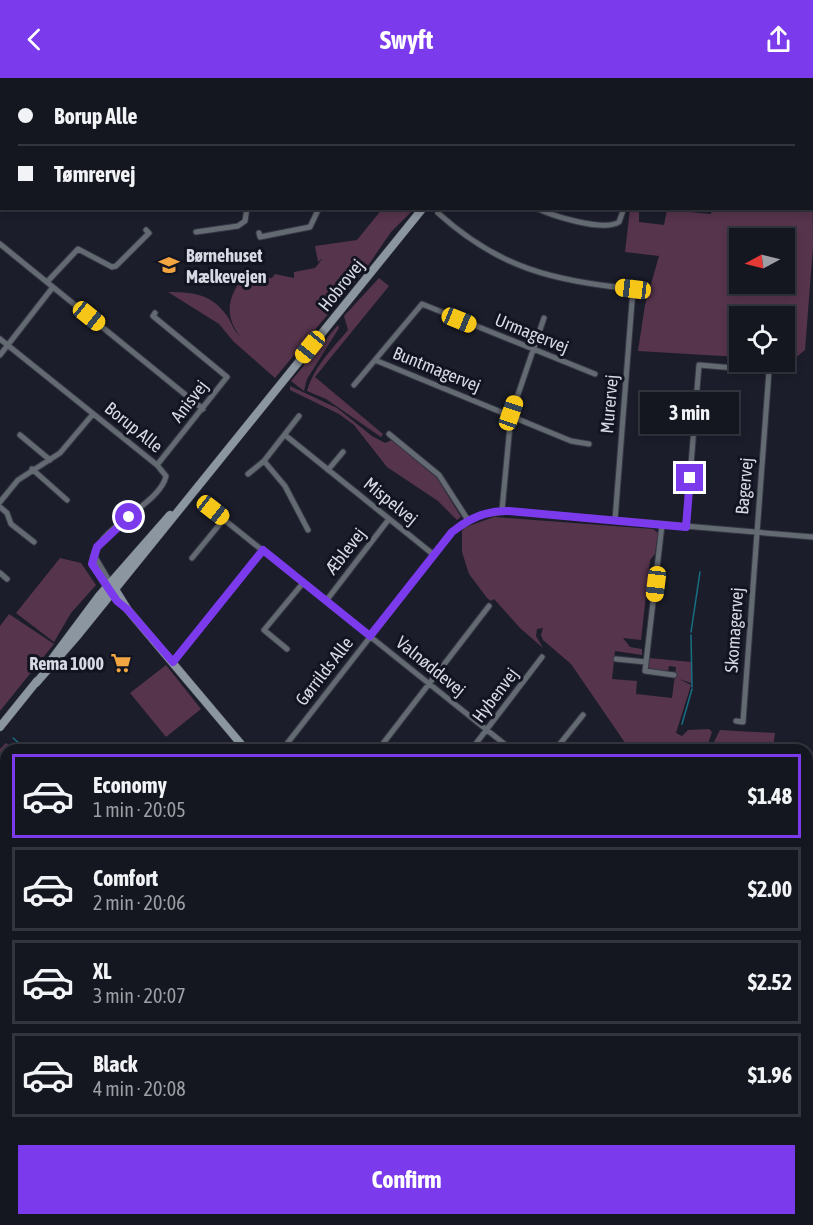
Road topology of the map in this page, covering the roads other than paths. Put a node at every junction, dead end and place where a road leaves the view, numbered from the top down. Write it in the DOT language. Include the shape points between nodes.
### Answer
graph roads {
  1 [pos="247,210"];
  2 [pos="318,210"];
  3 [pos="421,210"];
  4 [pos="542,210"];
  5 [pos="623,210"];
  6 [pos="438,213"];
  7 [pos="146,230"];
  8 [pos="196,232"];
  9 [pos="259,233"];
  10 [pos="0,244"];
  11 [pos="47,282"];
  12 [pos="53,287"];
  13 [pos="155,313"];
  14 [pos="544,318"];
  15 [pos="0,339"];
  16 [pos="8,345"];
  17 [pos="533,350"];
  18 [pos="0,355"];
  19 [pos="375,360"];
  20 [pos="595,375"];
  21 [pos="354,385"];
  22 [pos="203,409"];
  23 [pos="93,414"];
  24 [pos="299,416"];
  25 [pos="511,416"];
  26 [pos="389,434"];
  27 [pos="20,435"];
  28 [pos="285,435"];
  29 [pos="588,444"];
  30 [pos="343,452"];
  31 [pos="50,460"];
  32 [pos="264,461"];
  33 [pos="158,465"];
  34 [pos="33,469"];
  35 [pos="328,470"];
  36 [pos="248,474"];
  37 [pos="67,500"];
  38 [pos="0,502"];
  39 [pos="202,502"];
  40 [pos="0,507"];
  41 [pos="502,510"];
  42 [pos="224,519"];
  43 [pos="388,519"];
  44 [pos="468,520"];
  45 [pos="615,520"];
  46 [pos="662,525"];
  47 [pos="686,527"];
  48 [pos="308,530"];
  49 [pos="756,533"];
  50 [pos="813,537"];
  51 [pos="34,542"];
  52 [pos="263,550"];
  53 [pos="434,555"];
  54 [pos="192,558"];
  55 [pos="0,573"];
  56 [pos="8,579"];
  57 [pos="303,583"];
  58 [pos="111,588"];
  59 [pos="326,601"];
  60 [pos="489,606"];
  61 [pos="370,636"];
  62 [pos="287,649"];
  63 [pos="542,657"];
  64 [pos="616,659"];
  65 [pos="173,662"];
  66 [pos="646,662"];
  67 [pos="674,675"];
  68 [pos="430,684"];
  69 [pos="583,715"];
  70 [pos="736,721"];
  71 [pos="0,727"];
  72 [pos="487,730"];
  73 [pos="241,744"];
  74 [pos="287,744"];
  75 [pos="383,744"];
  76 [pos="476,744"];
  77 [pos="504,744"];
  78 [pos="560,744"];
  1 -- 8 [label="street" via="245,221 238,226"];
  2 -- 9 [label="street" via="312,225 302,231 260,237"];
  3 -- 58 [label="main road, Hobrovej"];
  4 -- 5 [label="street" via="609,226 619,222"];
  6 -- 45 [label="street, Murervej" via="479,245 528,270 572,282 633,289"];
  7 -- 11 [label="street" via="149,233 116,266 78,249"];
  10 -- 11 [label="street"];
  11 -- 12 [label="street"];
  12 -- 16 [label="street"];
  12 -- 22 [label="street"];
  13 -- 22 [label="street, Anisvej" via="153,316 227,377"];
  14 -- 17 [label="street"];
  15 -- 16 [label="street, Borup Alle"];
  16 -- 18 [label="street"];
  16 -- 23 [label="street, Borup Alle"];
  17 -- 19 [label="street, Urmagervej" via="422,304"];
  17 -- 20 [label="street, Urmagervej"];
  17 -- 25 [label="street"];
  19 -- 21 [label="street, Urmagervej"];
  19 -- 25 [label="street, Buntmagervej"];
  22 -- 33 [label="street, Anisvej"];
  23 -- 31 [label="street"];
  23 -- 33 [label="street, Borup Alle"];
  24 -- 28 [label="street"];
  25 -- 29 [label="street, Buntmagervej" via="570,441"];
  25 -- 41 [label="street"];
  26 -- 44 [label="street" via="439,475"];
  27 -- 31 [label="street"];
  28 -- 32 [label="street"];
  28 -- 35 [label="street, Mispelvej"];
  30 -- 35 [label="street"];
  31 -- 34 [label="street"];
  32 -- 36 [label="street"];
  32 -- 48 [label="street" via="285,486"];
  33 -- 58 [label="street, Borup Alle" via="166,476 164,482 95,550 97,565"];
  34 -- 37 [label="street"];
  34 -- 38 [label="street"];
  35 -- 43 [label="street, Mispelvej"];
  39 -- 42 [label="street, Valnøddevej"];
  40 -- 51 [label="street" via="11,524"];
  41 -- 44 [label="street, Gørrilds Alle"];
  41 -- 45 [label="street, Gørrilds Alle"];
  42 -- 52 [label="street, Valnøddevej"];
  42 -- 54 [label="street"];
  43 -- 53 [label="street, Mispelvej"];
  43 -- 59 [label="street, Æblevej"];
  44 -- 53 [label="street, Gørrilds Alle" via="452,532"];
  45 -- 46 [label="street, Gørrilds Alle"];
  46 -- 47 [label="street, Gørrilds Alle"];
  46 -- 66 [label="street"];
  47 -- 49 [label="street, Gørrilds Alle"];
  47 -- 49 [label="street, Bagervej" via="699,365 769,371"];
  49 -- 50 [label="street, Gørrilds Alle"];
  49 -- 70 [label="street, Skomagervej" via="743,722"];
  52 -- 57 [label="street, Valnøddevej"];
  52 -- 65 [label="street"];
  53 -- 61 [label="street, Gørrilds Alle"];
  55 -- 56 [label="street"];
  57 -- 59 [label="street, Valnøddevej"];
  57 -- 62 [label="street" via="264,630"];
  58 -- 65 [label="main road"];
  58 -- 71 [label="main road, Hobrovej"];
  59 -- 61 [label="street, Valnøddevej"];
  60 -- 68 [label="street"];
  61 -- 68 [label="street, Valnøddevej"];
  61 -- 74 [label="street, Gørrilds Alle"];
  63 -- 72 [label="street, Hybenvej"];
  64 -- 66 [label="street"];
  65 -- 73 [label="main road"];
  66 -- 67 [label="street" via="645,671"];
  68 -- 72 [label="street, Valnøddevej"];
  68 -- 75 [label="street"];
  69 -- 78 [label="street"];
  72 -- 76 [label="street, Hybenvej"];
  72 -- 77 [label="street, Valnøddevej"];
}
